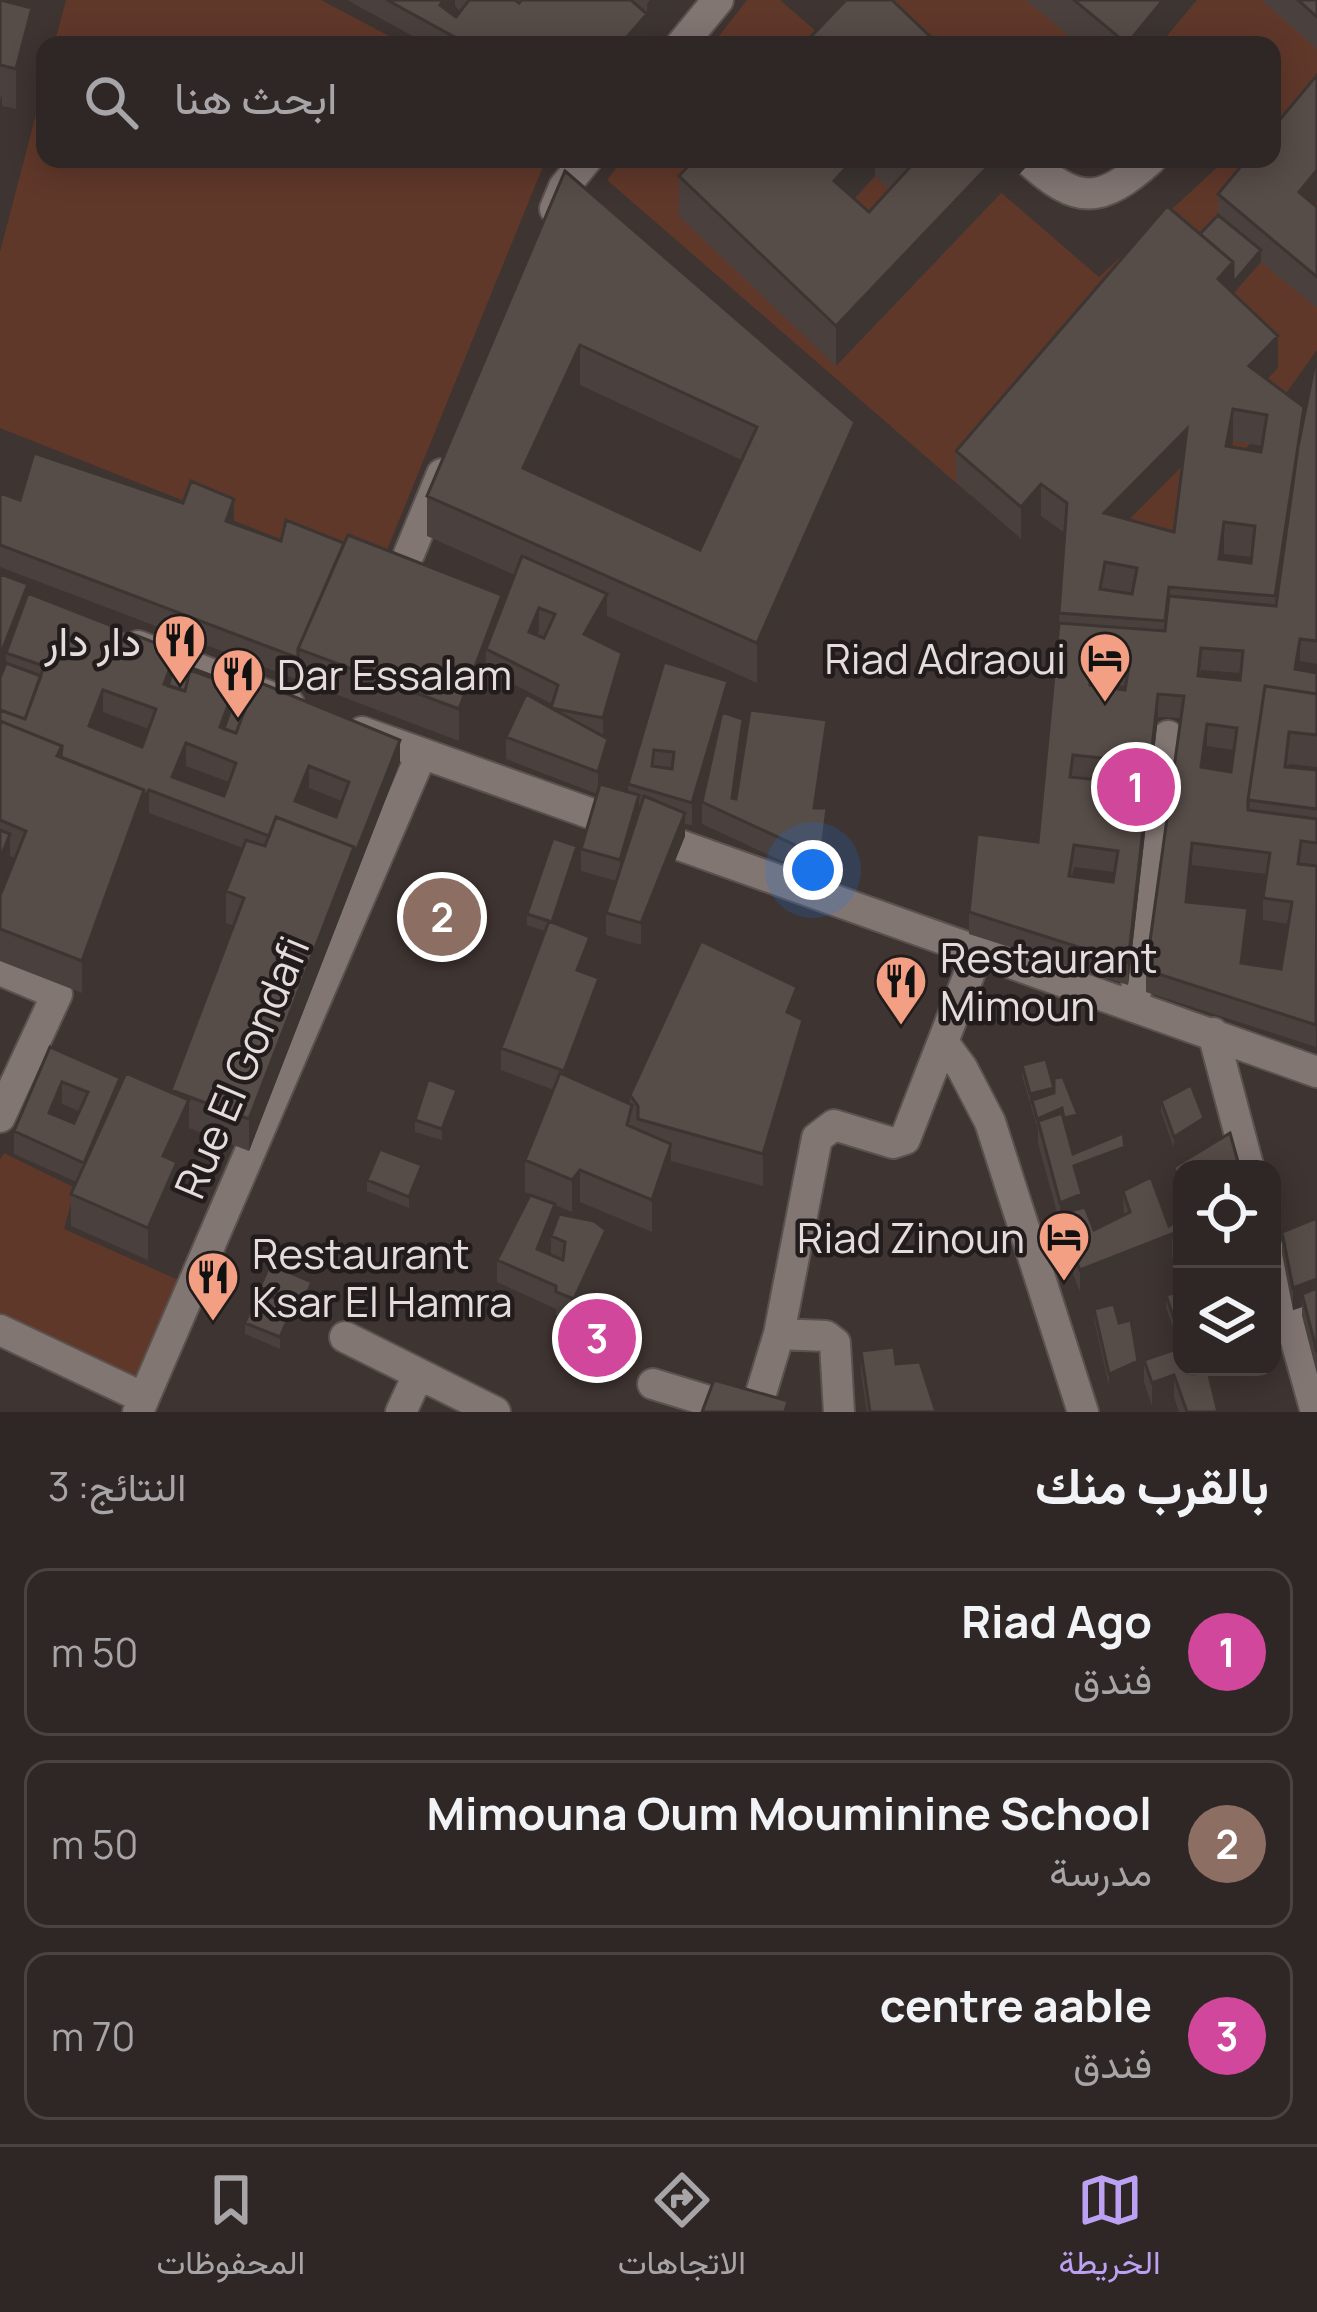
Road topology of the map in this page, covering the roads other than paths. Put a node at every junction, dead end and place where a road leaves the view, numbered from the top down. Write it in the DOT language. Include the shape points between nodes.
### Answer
graph roads {
  1 [pos="718,0"];
  2 [pos="688,36"];
  3 [pos="580,168"];
  4 [pos="1038,168"];
  5 [pos="1141,168"];
  6 [pos="546,230"];
  7 [pos="454,446"];
  8 [pos="409,554"];
  9 [pos="111,635"];
  10 [pos="1168,736"];
  11 [pos="421,755"];
  12 [pos="977,954"];
  13 [pos="0,970"];
  14 [pos="1134,1006"];
  15 [pos="1213,1033"];
  16 [pos="945,1045"];
  17 [pos="1317,1072"];
  18 [pos="0,1117"];
  19 [pos="1247,1160"];
  20 [pos="1281,1324"];
  21 [pos="0,1330"];
  22 [pos="779,1334"];
  23 [pos="345,1337"];
  24 [pos="418,1376"];
  25 [pos="653,1384"];
  26 [pos="141,1405"];
  27 [pos="401,1412"];
  28 [pos="495,1412"];
  29 [pos="838,1412"];
  30 [pos="1083,1412"];
  31 [pos="1316,1412"];
  1 -- 2 [label="street"];
  3 -- 6 [label="street"];
  4 -- 5 [label="street" via="1078,194 1118,189"];
  7 -- 8 [label="street"];
  9 -- 11 [label="street"];
  10 -- 14 [label="street"];
  11 -- 12 [label="street"];
  11 -- 26 [label="street, Rue El Gondafi"];
  12 -- 14 [label="street"];
  12 -- 16 [label="street"];
  13 -- 18 [label="street" via="57,994"];
  14 -- 15 [label="street"];
  15 -- 17 [label="street"];
  15 -- 19 [label="street"];
  16 -- 22 [label="street" via="905,1139 893,1143 834,1125 817,1138"];
  16 -- 30 [label="street" via="991,1122"];
  20 -- 31 [label="street"];
  21 -- 26 [label="street"];
  22 -- 25 [label="street" via="762,1398 748,1409"];
  22 -- 29 [label="street" via="835,1342"];
  23 -- 24 [label="street"];
  24 -- 27 [label="street"];
  24 -- 28 [label="street"];
}
